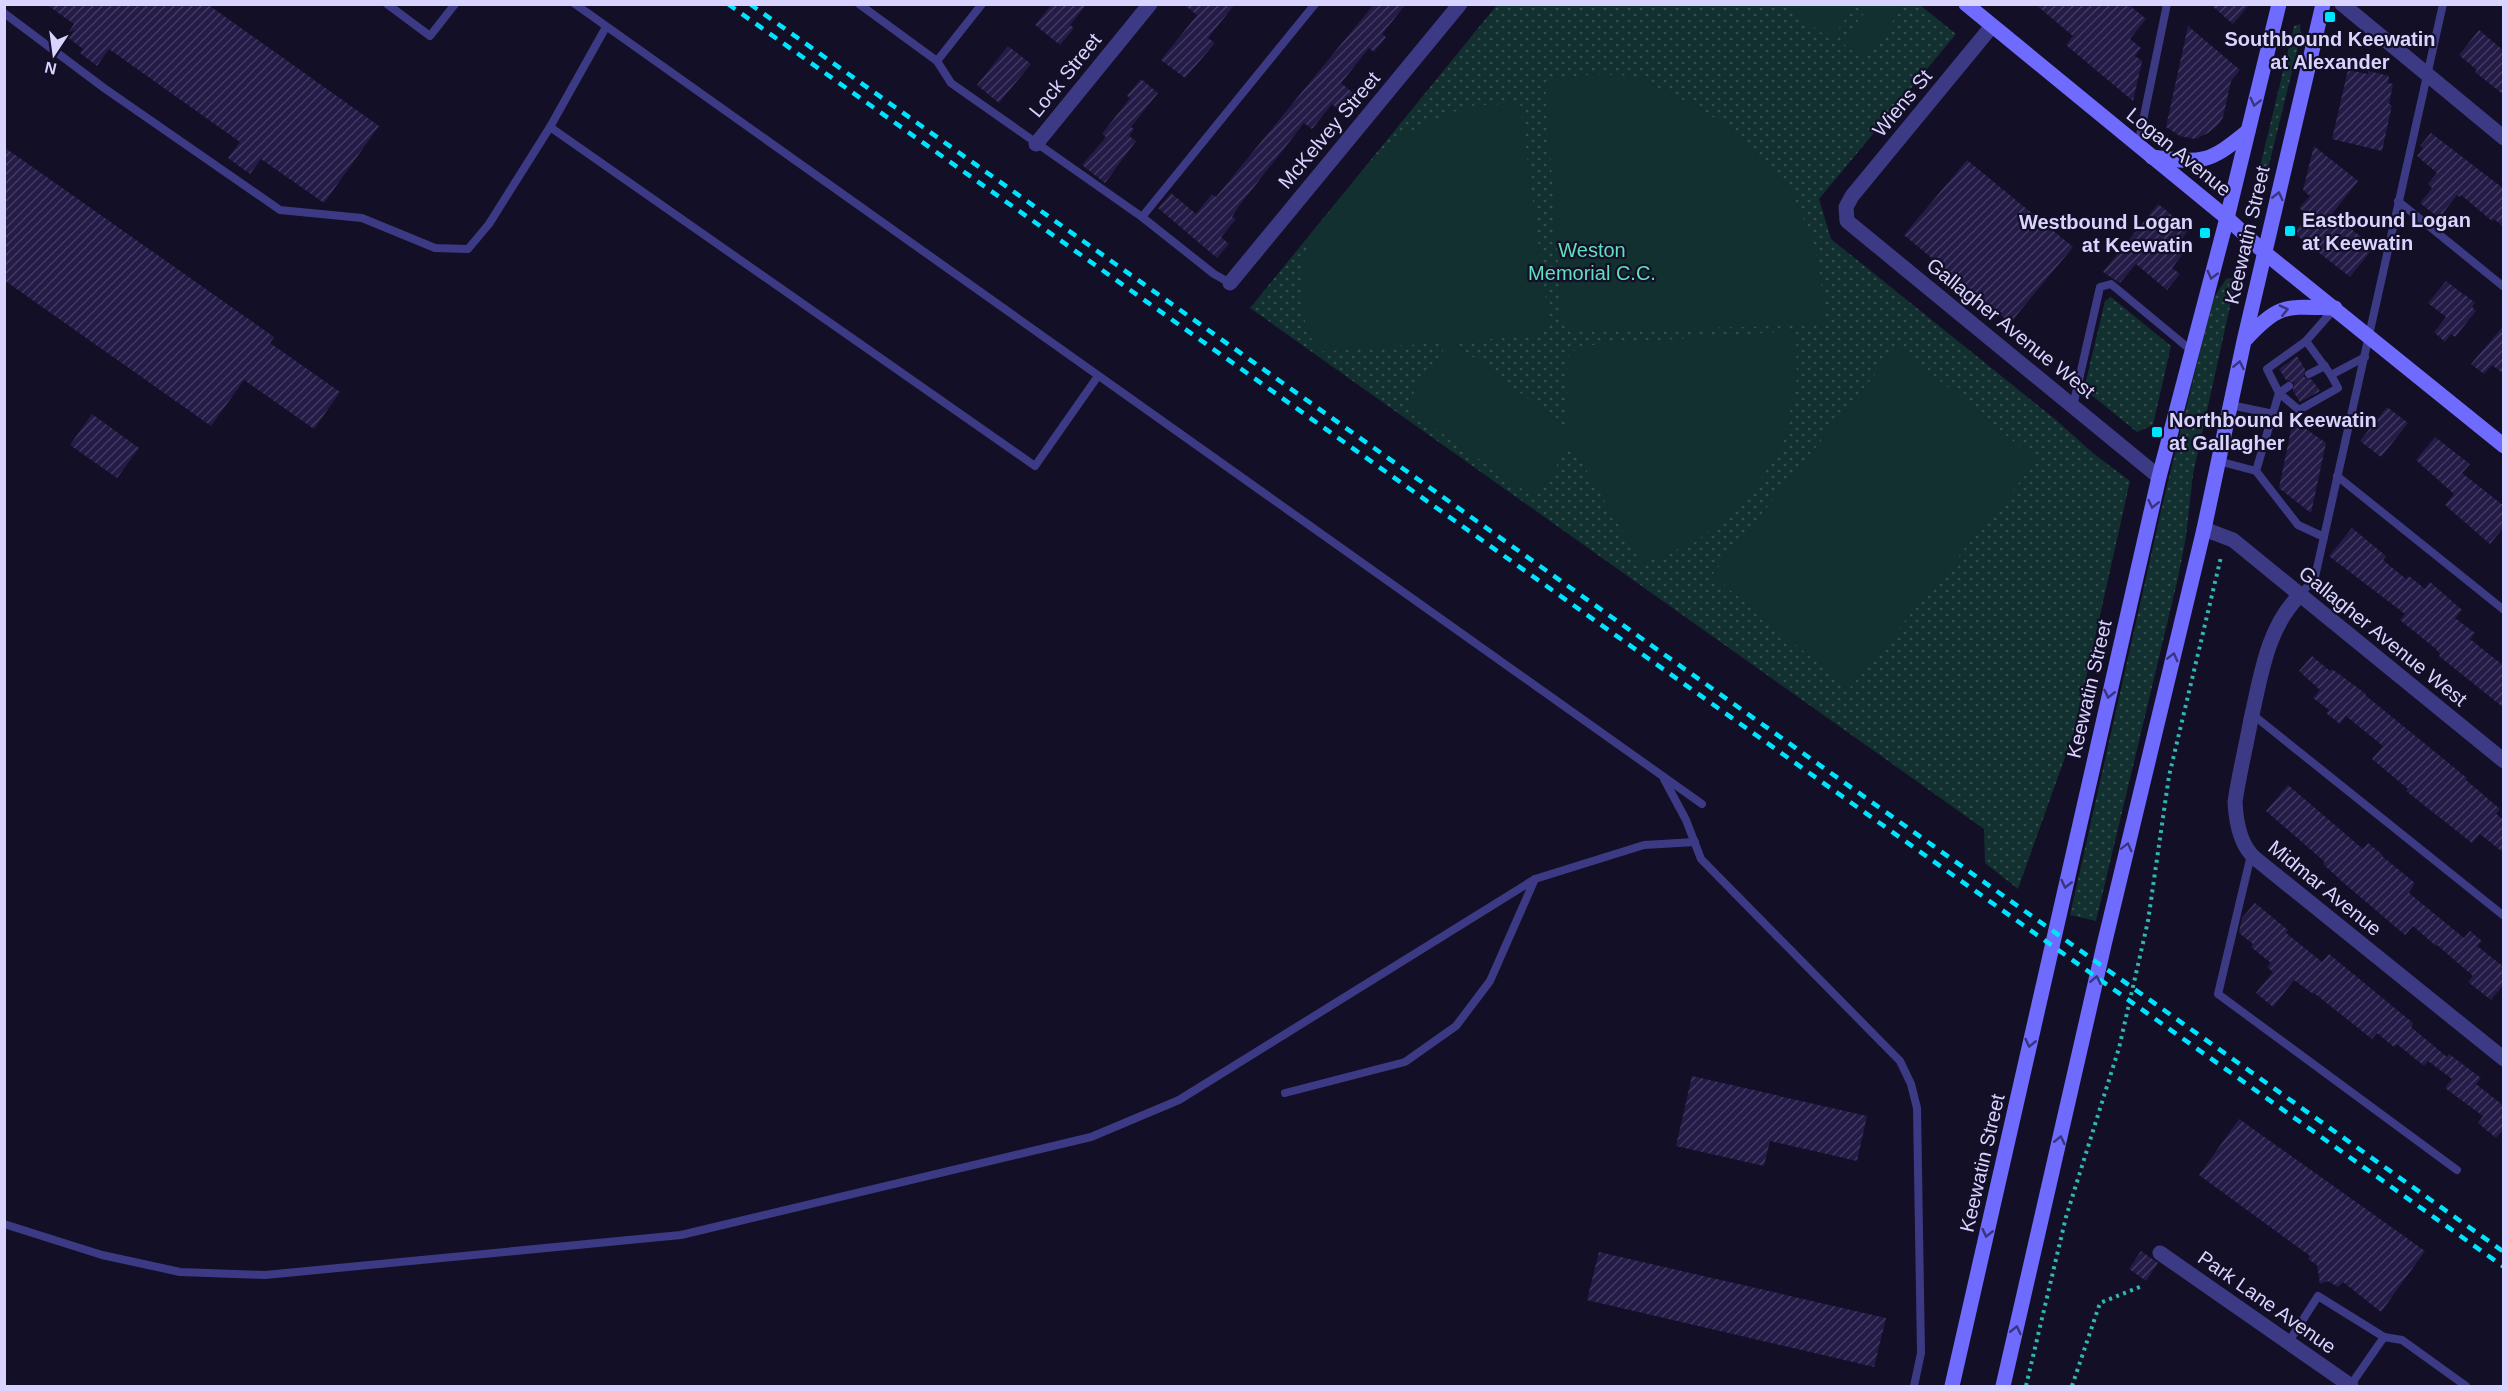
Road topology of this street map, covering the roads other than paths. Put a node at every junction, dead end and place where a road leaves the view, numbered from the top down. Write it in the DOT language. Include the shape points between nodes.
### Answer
graph roads {
  1 [pos="387,4"];
  2 [pos="455,4"];
  3 [pos="575,4"];
  4 [pos="859,4"];
  5 [pos="982,4"];
  6 [pos="1150,4"];
  7 [pos="1315,4"];
  8 [pos="1460,4"];
  9 [pos="1966,4"];
  10 [pos="2279,4"];
  11 [pos="2323,4"];
  12 [pos="2342,4"];
  13 [pos="2443,4"];
  14 [pos="2166,5"];
  15 [pos="4,13"];
  16 [pos="1992,26"];
  17 [pos="606,27"];
  18 [pos="937,61"];
  19 [pos="2427,75"];
  20 [pos="550,127"];
  21 [pos="2248,131"];
  22 [pos="2504,138"];
  23 [pos="1036,144"];
  24 [pos="2138,146"];
  25 [pos="2150,156"];
  26 [pos="2398,201"];
  27 [pos="1846,207"];
  28 [pos="1142,217"];
  29 [pos="2227,218"];
  30 [pos="2265,253"];
  31 [pos="1230,283"];
  32 [pos="2504,287"];
  33 [pos="2335,308"];
  34 [pos="2368,334"];
  35 [pos="2244,341"];
  36 [pos="2306,341"];
  37 [pos="2192,351"];
  38 [pos="2365,357"];
  39 [pos="2325,366"];
  40 [pos="2309,374"];
  41 [pos="2331,375"];
  42 [pos="1098,376"];
  43 [pos="2289,386"];
  44 [pos="2279,393"];
  45 [pos="2230,405"];
  46 [pos="2073,406"];
  47 [pos="2274,414"];
  48 [pos="2504,446"];
  49 [pos="2218,461"];
  50 [pos="2256,471"];
  51 [pos="2337,476"];
  52 [pos="2159,477"];
  53 [pos="2204,529"];
  54 [pos="2324,537"];
  55 [pos="2300,595"];
  56 [pos="2504,610"];
  57 [pos="2252,714"];
  58 [pos="2504,761"];
  59 [pos="1662,776"];
  60 [pos="1702,804"];
  61 [pos="1695,842"];
  62 [pos="2251,855"];
  63 [pos="1535,879"];
  64 [pos="2504,916"];
  65 [pos="2504,1059"];
  66 [pos="1285,1093"];
  67 [pos="2457,1170"];
  68 [pos="4,1224"];
  69 [pos="2160,1253"];
  70 [pos="2384,1337"];
  71 [pos="2288,1343"];
  72 [pos="1914,1386"];
  73 [pos="1952,1386"];
  74 [pos="2003,1386"];
  75 [pos="2350,1386"];
  76 [pos="2466,1386"];
  1 -- 2 [label="lane" via="430,36"];
  3 -- 17 [label="lane"];
  4 -- 18 [label="lane"];
  5 -- 18 [label="lane"];
  6 -- 23 [label="street, Lock Street"];
  7 -- 28 [label="lane"];
  8 -- 31 [label="street, McKelvey Street"];
  9 -- 16 [label="main road, Logan Avenue"];
  10 -- 21 [label="main road, Keewatin Street, one-way"];
  30 -- 11 [label="main road, Keewatin Street, one-way"];
  12 -- 19 [label="street"];
  13 -- 19 [label="lane"];
  14 -- 24 [label="lane"];
  15 -- 20 [label="lane" via="280,210 362,218 435,248 468,249 489,224"];
  16 -- 24 [label="main road, Logan Avenue"];
  16 -- 27 [label="street, Wiens St"];
  17 -- 20 [label="lane"];
  17 -- 42 [label="lane"];
  18 -- 23 [label="lane" via="951,83"];
  19 -- 22 [label="street"];
  19 -- 26 [label="lane"];
  20 -- 42 [label="lane" via="1035,466"];
  21 -- 25 [label="main road" via="2212,158 2193,161"];
  21 -- 29 [label="main road, Keewatin Street"];
  23 -- 28 [label="lane"];
  24 -- 25 [label="main road, Logan Avenue"];
  25 -- 29 [label="main road, Logan Avenue"];
  26 -- 32 [label="lane"];
  26 -- 34 [label="lane"];
  27 -- 46 [label="street, Gallagher Avenue West" via="1847,221"];
  28 -- 31 [label="lane"];
  29 -- 30 [label="main road, Logan Avenue"];
  29 -- 37 [label="main road, Keewatin Street, one-way"];
  30 -- 33 [label="main road, Logan Avenue"];
  30 -- 35 [label="main road, Keewatin Street"];
  33 -- 34 [label="main road, Logan Avenue"];
  35 -- 33 [label="main road, one-way" via="2275,312 2297,307"];
  33 -- 36 [label="lane"];
  34 -- 38 [label="lane"];
  34 -- 48 [label="main road, Logan Avenue"];
  45 -- 35 [label="main road, Keewatin Street, one-way"];
  36 -- 39 [label="lane"];
  36 -- 44 [label="lane" via="2266,369"];
  37 -- 46 [label="lane" via="2111,284 2100,287"];
  37 -- 52 [label="main road, Keewatin Street"];
  38 -- 41 [label="lane"];
  38 -- 51 [label="lane"];
  39 -- 40 [label="lane"];
  39 -- 41 [label="lane"];
  41 -- 44 [label="lane" via="2338,388 2299,410"];
  42 -- 59 [label="lane"];
  43 -- 44 [label="lane"];
  44 -- 47 [label="lane"];
  45 -- 47 [label="lane"];
  45 -- 49 [label="main road, Keewatin Street"];
  46 -- 52 [label="street, Gallagher Avenue West"];
  47 -- 50 [label="lane"];
  49 -- 50 [label="lane"];
  49 -- 53 [label="main road, Keewatin Street"];
  50 -- 54 [label="lane" via="2298,525"];
  51 -- 54 [label="lane"];
  51 -- 56 [label="lane"];
  52 -- 73 [label="main road, Keewatin Street, one-way"];
  53 -- 55 [label="street, Gallagher Avenue West" via="2234,540"];
  74 -- 53 [label="main road, Keewatin Street, one-way"];
  54 -- 55 [label="lane" via="2315,577"];
  55 -- 57 [label="street, Midmar Avenue" via="2287,607 2270,644"];
  55 -- 58 [label="street, Gallagher Avenue West"];
  57 -- 62 [label="street, Midmar Avenue" via="2235,802 2239,828"];
  57 -- 64 [label="lane"];
  59 -- 60 [label="lane"];
  59 -- 61 [label="lane"];
  61 -- 63 [label="lane" via="1644,845"];
  61 -- 72 [label="lane" via="1701,859 1900,1060 1911,1084 1917,1108 1921,1353"];
  62 -- 65 [label="street, Midmar Avenue"];
  62 -- 67 [label="lane" via="2218,994"];
  63 -- 66 [label="lane" via="1490,981 1456,1026 1405,1062"];
  63 -- 68 [label="lane" via="1179,1100 1092,1137 681,1236 265,1275 180,1272 102,1255"];
  69 -- 71 [label="street, Park Lane Avenue"];
  70 -- 71 [label="lane" via="2318,1296"];
  70 -- 75 [label="lane"];
  70 -- 76 [label="lane" via="2402,1340"];
  71 -- 75 [label="street, Park Lane Avenue"];
}
